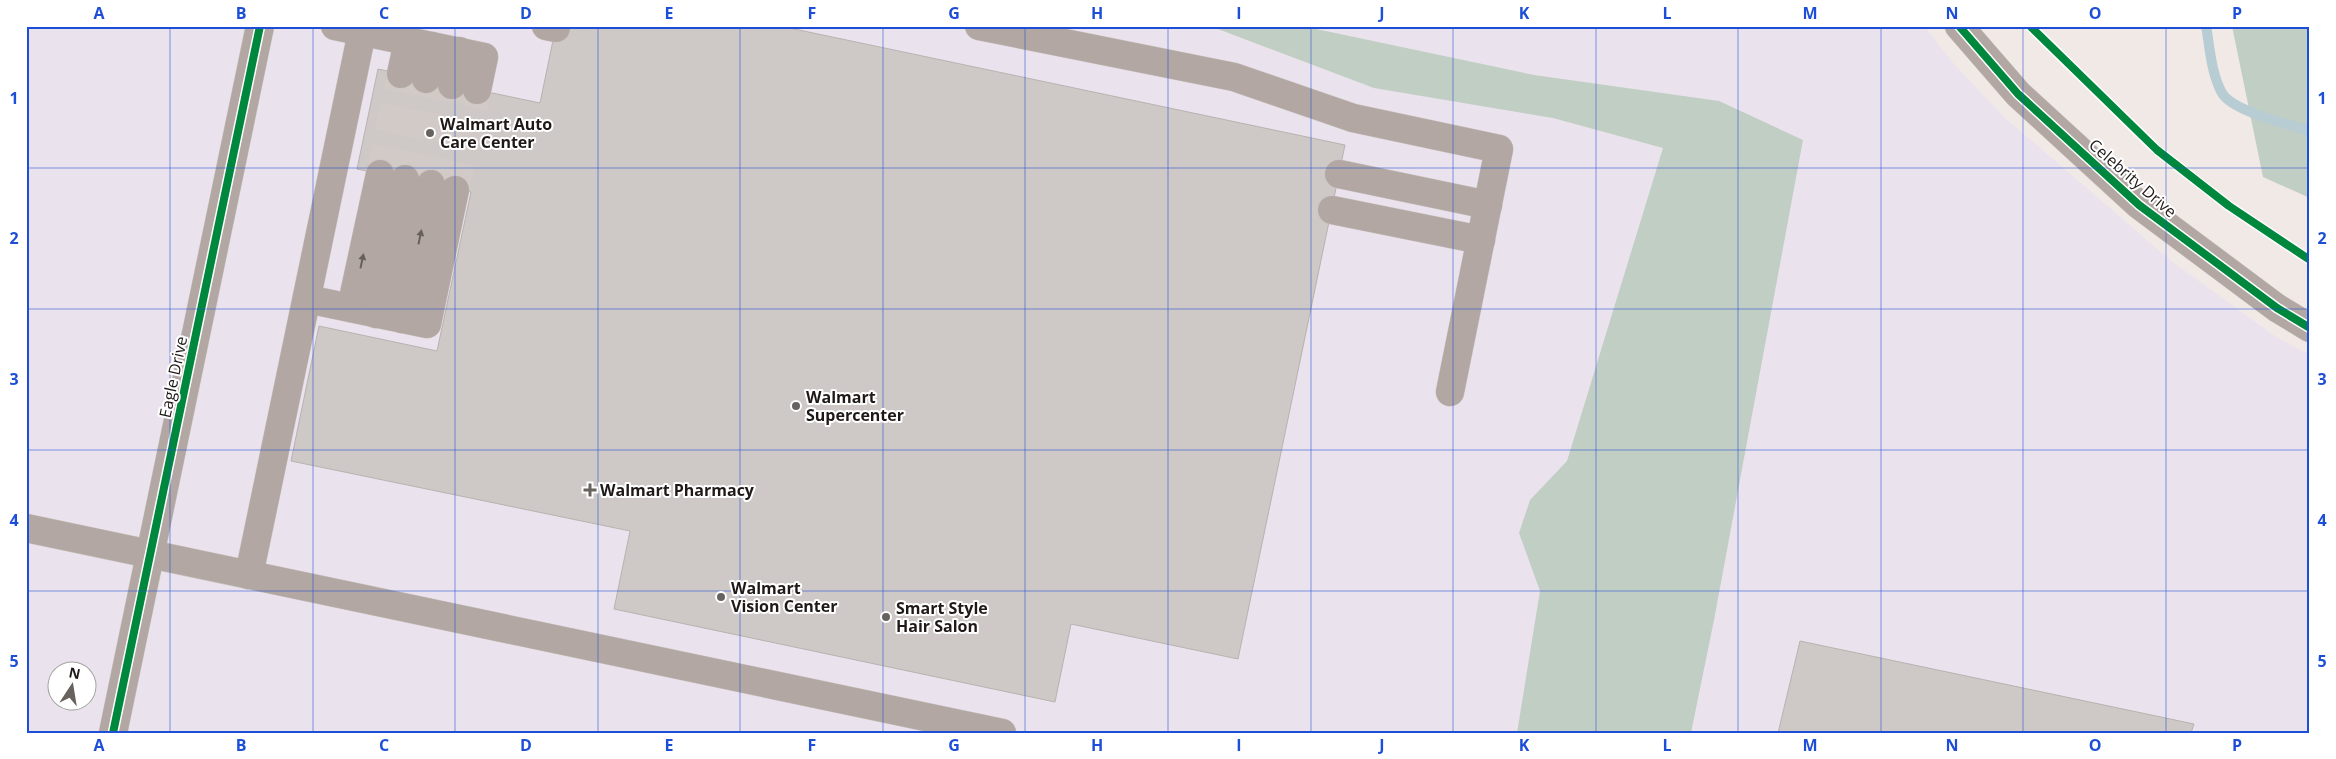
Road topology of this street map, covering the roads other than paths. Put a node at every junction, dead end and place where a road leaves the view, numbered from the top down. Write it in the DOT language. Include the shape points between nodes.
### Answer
graph roads {
  1 [pos="260,26"];
  2 [pos="335,26"];
  3 [pos="979,26"];
  4 [pos="1959,26"];
  5 [pos="362,32"];
  6 [pos="420,44"];
  7 [pos="413,76"];
  8 [pos="464,87"];
  9 [pos="393,176"];
  10 [pos="443,187"];
  11 [pos="1486,214"];
  12 [pos="307,299"];
  13 [pos="376,314"];
  14 [pos="2310,328"];
  15 [pos="1450,392"];
  16 [pos="26,528"];
  17 [pos="150,554"];
  18 [pos="249,575"];
  19 [pos="113,733"];
  20 [pos="1002,733"];
  1 -- 17 [label="street, Eagle Drive"];
  2 -- 5 [label="street"];
  3 -- 11 [label="street" via="1234,78 1352,118 1499,149"];
  4 -- 14 [label="street, Celebrity Drive" via="2018,94 2138,205 2277,308"];
  5 -- 6 [label="street"];
  5 -- 12 [label="street"];
  6 -- 7 [label="street"];
  6 -- 8 [label="street" via="459,51"];
  13 -- 9 [label="street, one-way"];
  13 -- 10 [label="street, one-way"];
  11 -- 11 [label="street" via="1337,183"];
  11 -- 15 [label="street"];
  12 -- 13 [label="street"];
  12 -- 18 [label="street"];
  16 -- 17 [label="street"];
  17 -- 18 [label="street"];
  17 -- 19 [label="street, Eagle Drive"];
  18 -- 20 [label="street"];
}
